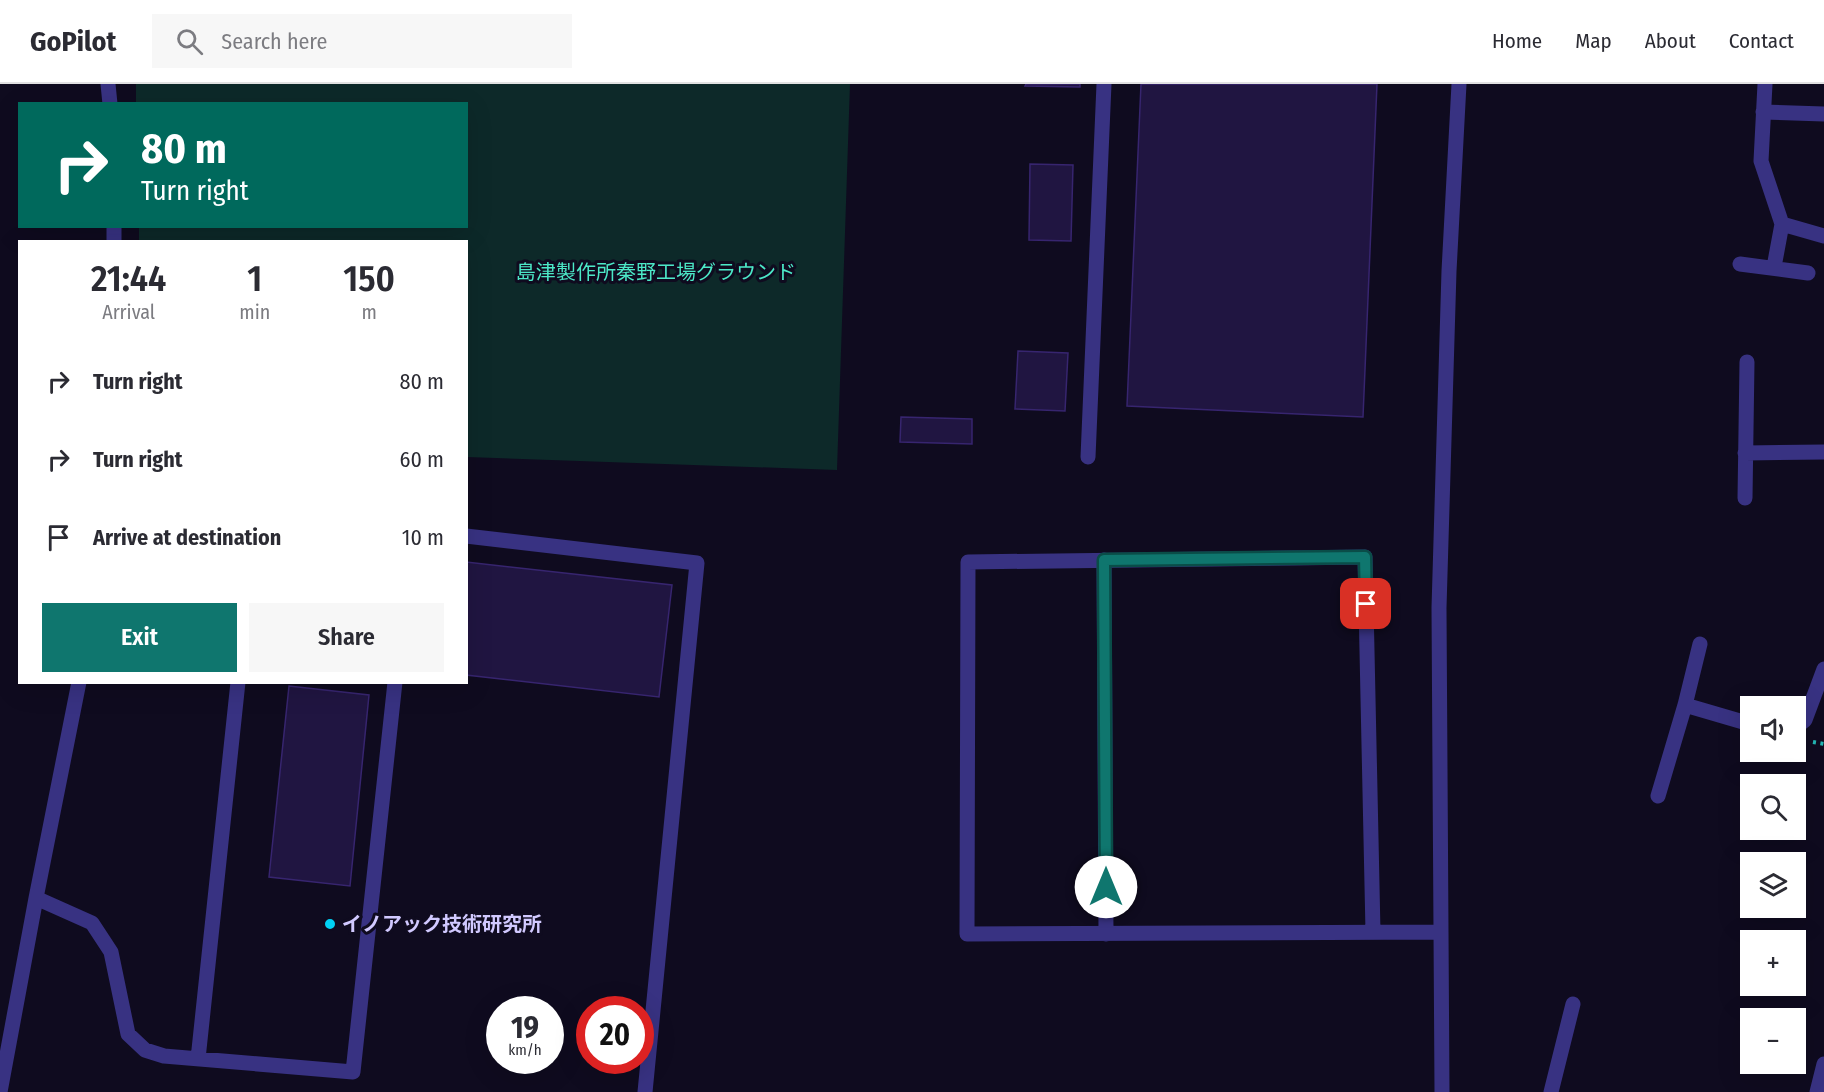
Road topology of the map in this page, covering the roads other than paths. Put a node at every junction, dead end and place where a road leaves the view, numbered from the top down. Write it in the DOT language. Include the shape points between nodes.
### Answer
graph roads {
  1 [pos="108,84"];
  2 [pos="1104,84"];
  3 [pos="1459,84"];
  4 [pos="1765,84"];
  5 [pos="110,102"];
  6 [pos="1763,112"];
  7 [pos="1824,114"];
  8 [pos="1782,224"];
  9 [pos="1824,236"];
  10 [pos="1740,264"];
  11 [pos="1774,267"];
  12 [pos="1808,273"];
  13 [pos="1747,362"];
  14 [pos="1824,452"];
  15 [pos="1745,453"];
  16 [pos="1088,457"];
  17 [pos="1745,498"];
  18 [pos="468,536"];
  19 [pos="1104,560"];
  20 [pos="1700,644"];
  21 [pos="1824,669"];
  22 [pos="78,684"];
  23 [pos="238,684"];
  24 [pos="395,684"];
  25 [pos="1685,705"];
  26 [pos="1806,717"];
  27 [pos="1740,721"];
  28 [pos="1658,796"];
  29 [pos="36,898"];
  30 [pos="1373,932"];
  31 [pos="1442,932"];
  32 [pos="1106,934"];
  33 [pos="1574,1004"];
  34 [pos="198,1059"];
  35 [pos="1824,1064"];
  36 [pos="0,1092"];
  37 [pos="645,1092"];
  38 [pos="1442,1092"];
  39 [pos="1551,1092"];
  40 [pos="1817,1092"];
  1 -- 5 [label="street"];
  2 -- 16 [label="street"];
  3 -- 31 [label="street" via="1439,608"];
  4 -- 6 [label="street"];
  6 -- 7 [label="street"];
  6 -- 8 [label="street" via="1761,161"];
  8 -- 9 [label="street"];
  8 -- 11 [label="street"];
  10 -- 11 [label="street"];
  11 -- 12 [label="street"];
  13 -- 15 [label="street"];
  14 -- 15 [label="street"];
  15 -- 17 [label="street"];
  18 -- 37 [label="street" via="697,563"];
  19 -- 30 [label="street" via="1365,557"];
  19 -- 32 [label="street"];
  19 -- 32 [label="street" via="968,562 967,934"];
  20 -- 25 [label="street"];
  21 -- 26 [label="street"];
  22 -- 29 [label="street"];
  23 -- 34 [label="street"];
  24 -- 34 [label="street" via="352,1072"];
  25 -- 27 [label="street"];
  25 -- 28 [label="street"];
  29 -- 34 [label="street" via="92,923 111,952 128,1034 145,1050"];
  29 -- 36 [label="street"];
  30 -- 31 [label="street"];
  30 -- 32 [label="street"];
  31 -- 38 [label="street"];
  33 -- 39 [label="street"];
  35 -- 40 [label="street"];
}
